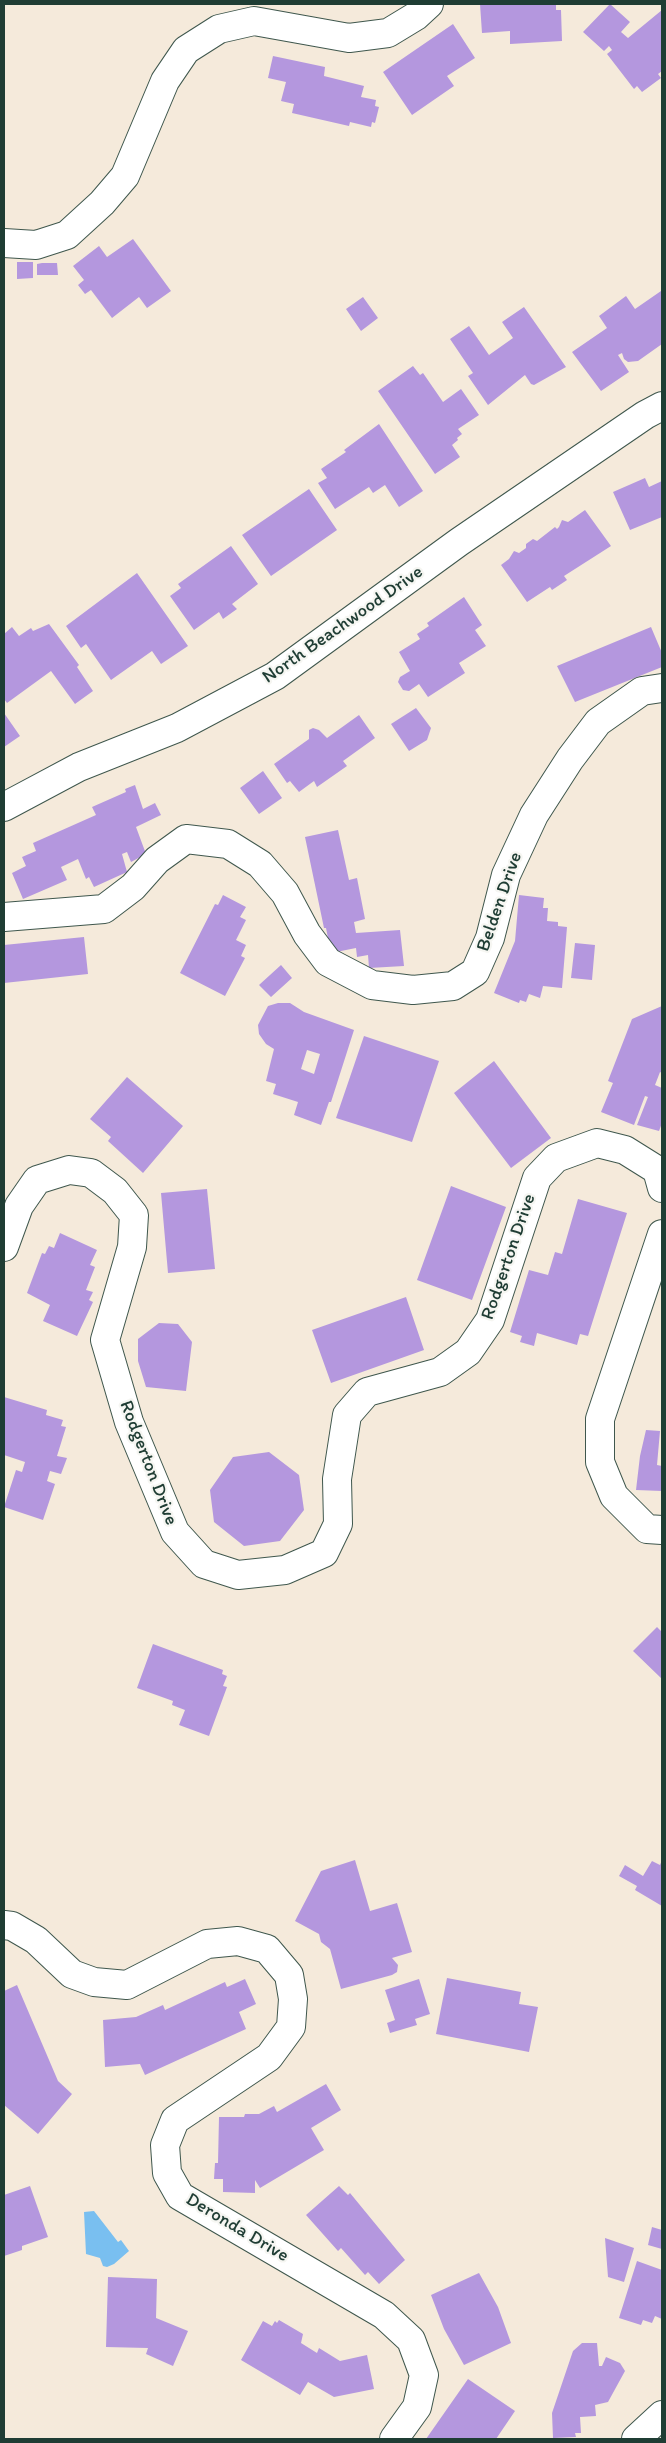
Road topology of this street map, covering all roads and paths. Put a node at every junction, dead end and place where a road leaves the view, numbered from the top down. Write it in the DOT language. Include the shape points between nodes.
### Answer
graph roads {
  1 [pos="429,4"];
  2 [pos="4,243"];
  3 [pos="662,406"];
  4 [pos="662,688"];
  5 [pos="4,808"];
  6 [pos="4,917"];
  7 [pos="662,1188"];
  8 [pos="662,1234"];
  9 [pos="4,1247"];
  10 [pos="662,1530"];
  11 [pos="4,1925"];
  12 [pos="662,2415"];
  13 [pos="394,2439"];
  14 [pos="636,2439"];
  1 -- 2 [label="street" via="388,33 349,38 254,21 219,28 186,50 165,81 125,176 102,204 67,235 36,245"];
  3 -- 5 [label="street, North Beachwood Drive" via="459,542 275,676 178,728 79,767"];
  4 -- 6 [label="street, Belden Drive" via="642,691 598,722 570,759 534,815 506,875 490,938 475,972 453,986 413,990 372,985 328,962 307,934 285,893 260,864 228,844 186,840 157,860 133,887 104,909"];
  7 -- 9 [label="street, Rodgerton Drive" via="657,1170 625,1150 597,1144 556,1158 537,1178 490,1320 468,1352 440,1372 367,1392 347,1415 336,1479 338,1524 324,1553 285,1570 238,1575 204,1564 175,1532 129,1422 106,1340 132,1247 134,1215 115,1191 91,1173 69,1170 37,1180 19,1206"];
  8 -- 10 [label="street" via="600,1420 600,1462 614,1496 647,1528"];
  11 -- 13 [label="street, Deronda Drive" via="36,1940 72,1974 94,1982 127,1984 207,1944 238,1941 267,1949 289,1975 293,1999 291,2027 269,2057 175,2120 165,2145 167,2173 180,2196 384,2315 411,2340 424,2375 416,2407"];
  12 -- 14 [label="street"];
}
